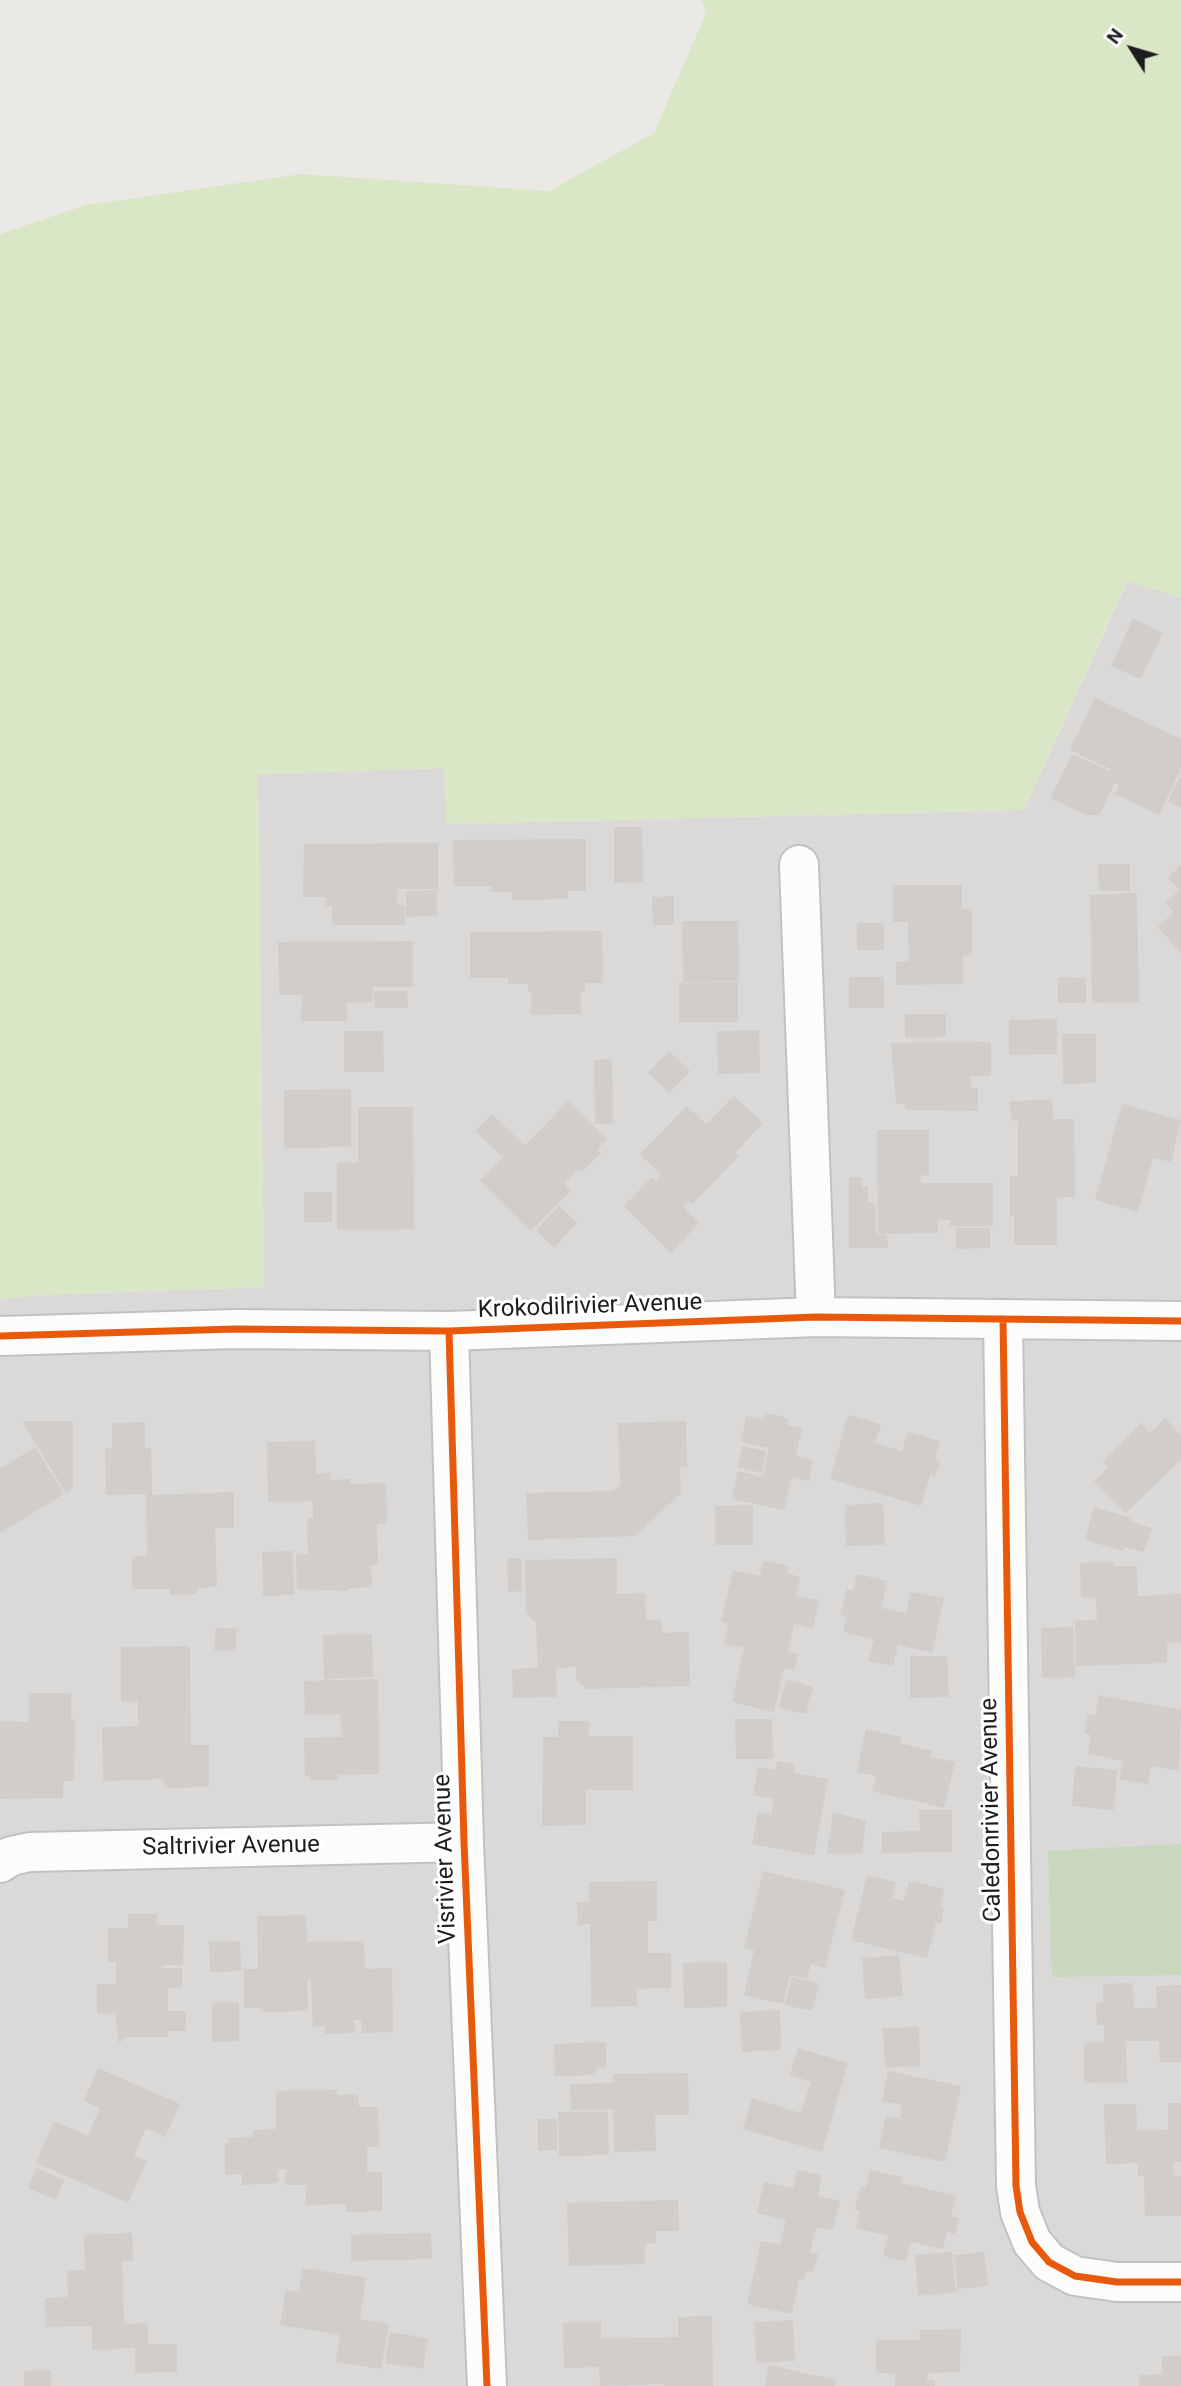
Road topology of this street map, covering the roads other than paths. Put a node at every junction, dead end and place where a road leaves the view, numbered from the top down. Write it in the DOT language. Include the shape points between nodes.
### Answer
graph roads {
  1 [pos="799,865"];
  2 [pos="816,1317"];
  3 [pos="1003,1320"];
  4 [pos="1181,1321"];
  5 [pos="449,1331"];
  6 [pos="0,1336"];
  7 [pos="464,1842"];
  8 [pos="0,1863"];
  9 [pos="1181,2282"];
  10 [pos="488,2386"];
  1 -- 2 [label="street"];
  2 -- 3 [label="street, Krokodilrivier Avenue"];
  2 -- 5 [label="street, Krokodilrivier Avenue"];
  3 -- 4 [label="street, Krokodilrivier Avenue"];
  3 -- 9 [label="street, Caledonrivier Avenue" via="1016,2186 1020,2212 1032,2242 1049,2262 1075,2276 1118,2282"];
  5 -- 6 [label="street, Krokodilrivier Avenue" via="236,1329"];
  5 -- 7 [label="street, Visrivier Avenue"];
  7 -- 8 [label="street, Saltrivier Avenue" via="30,1852"];
  7 -- 10 [label="street, Visrivier Avenue"];
}
